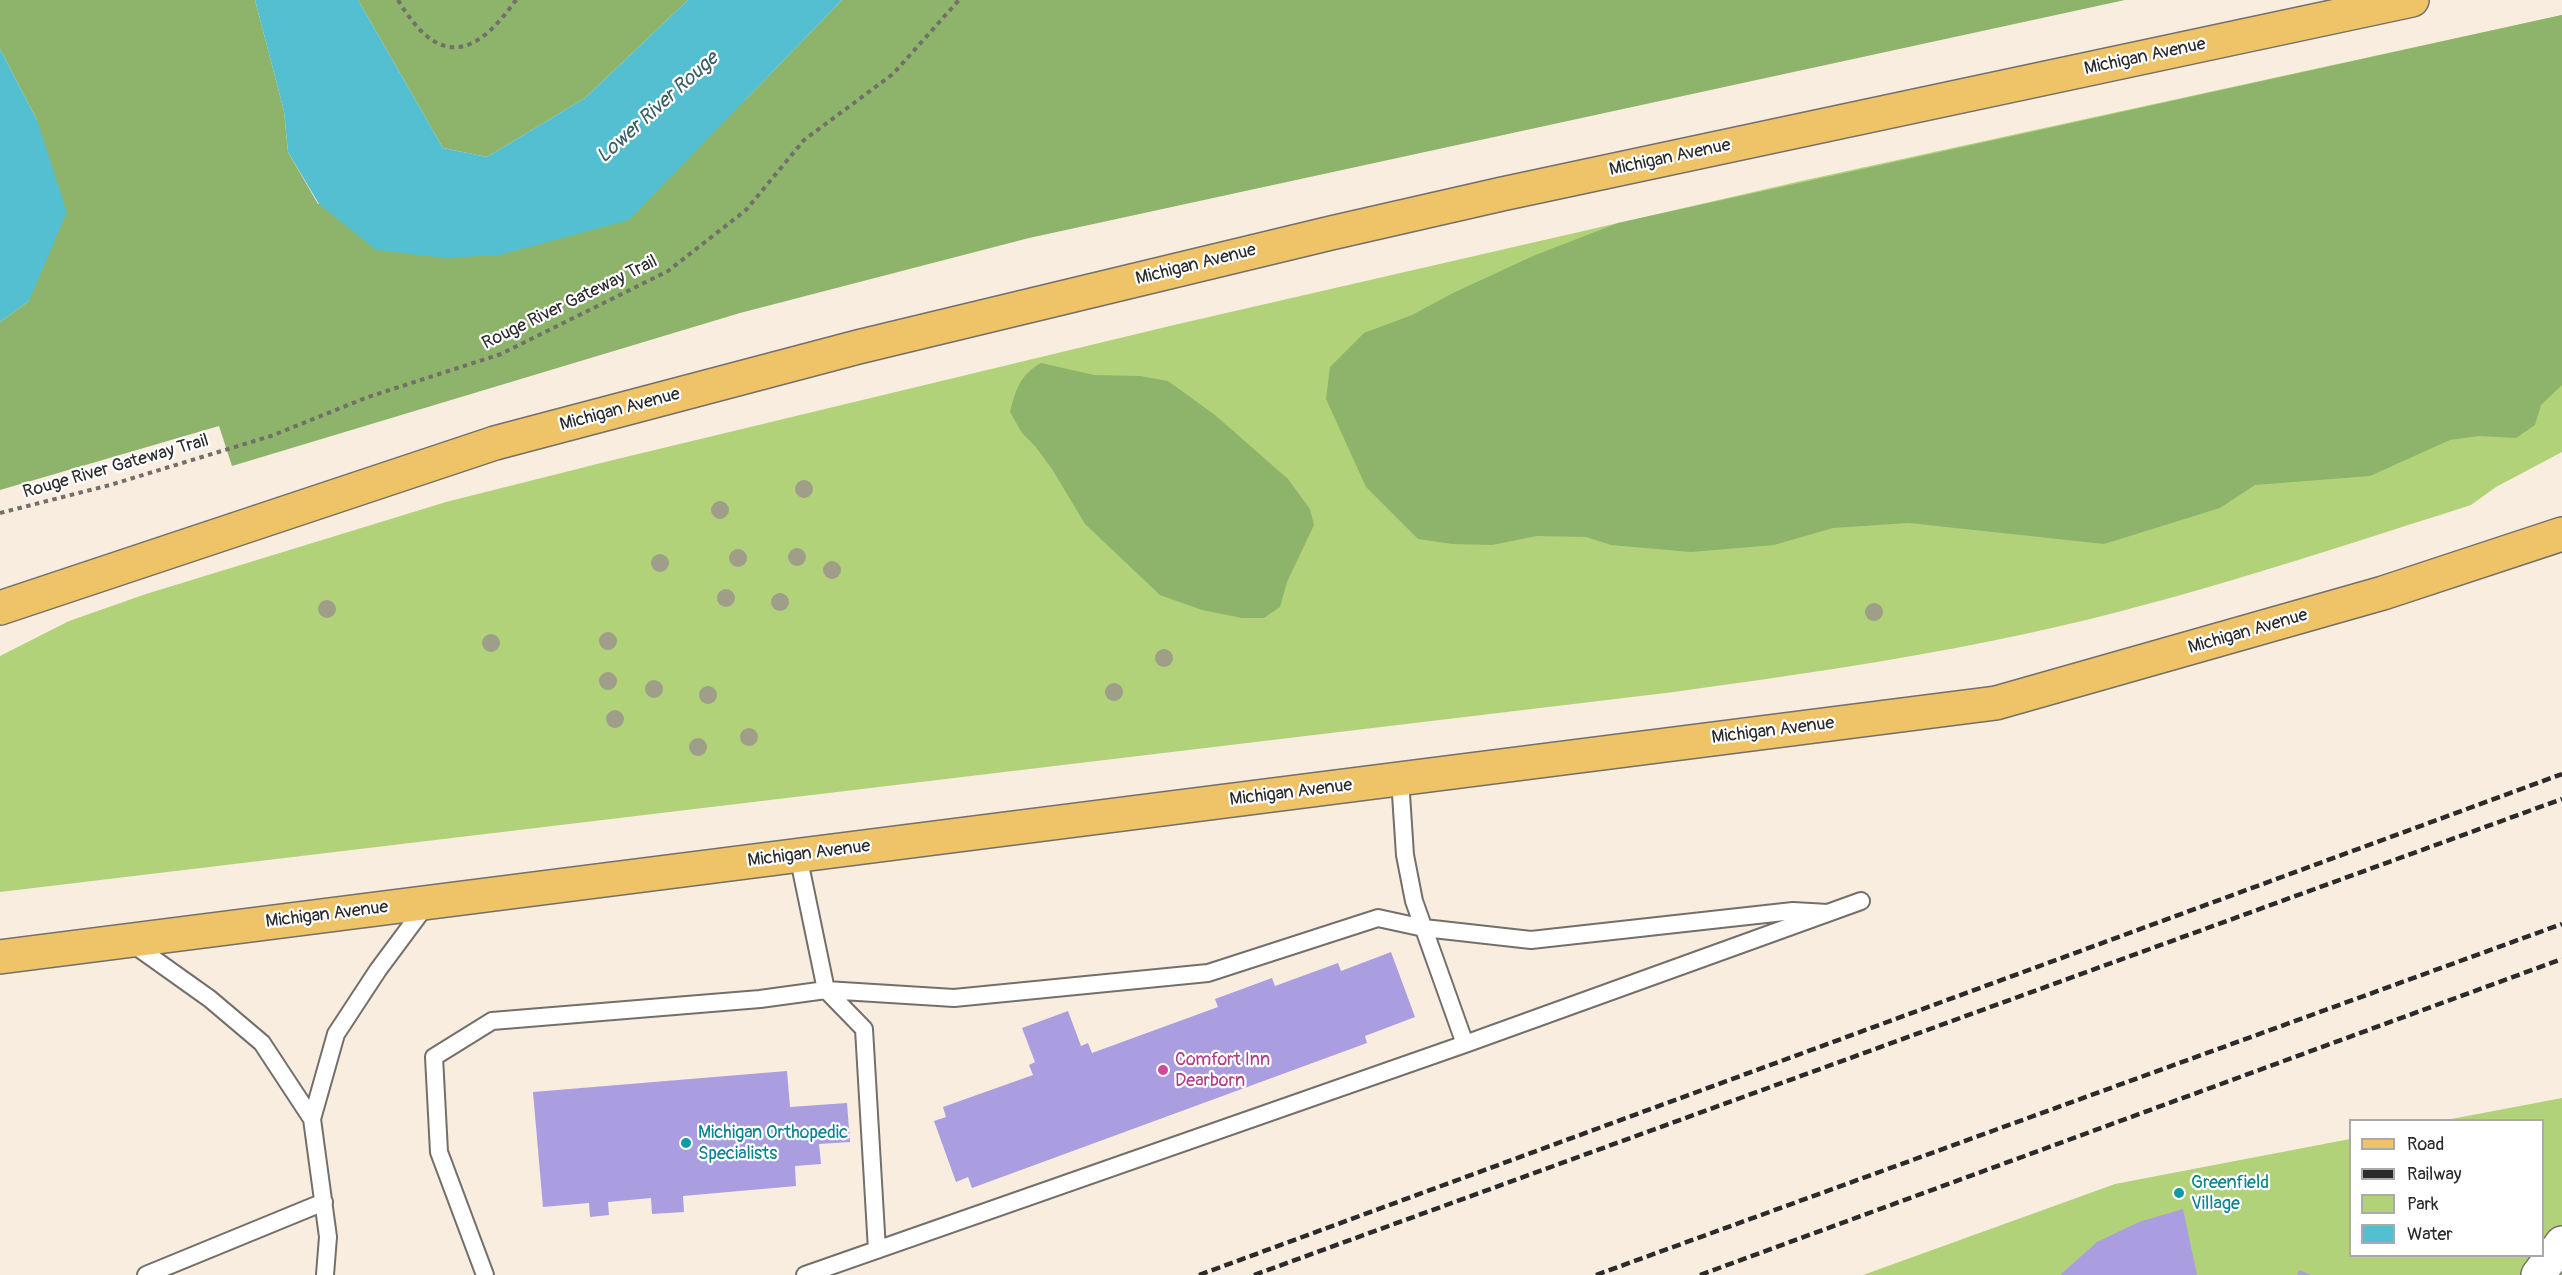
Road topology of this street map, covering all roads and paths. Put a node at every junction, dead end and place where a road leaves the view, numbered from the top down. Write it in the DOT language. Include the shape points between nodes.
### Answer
graph roads {
  1 [pos="398,0"];
  2 [pos="516,0"];
  3 [pos="959,0"];
  4 [pos="2412,0"];
  5 [pos="0,513"];
  6 [pos="2562,534"];
  7 [pos="0,608"];
  8 [pos="1400,779"];
  9 [pos="798,855"];
  10 [pos="1861,901"];
  11 [pos="429,902"];
  12 [pos="1828,913"];
  13 [pos="1424,928"];
  14 [pos="127,940"];
  15 [pos="0,957"];
  16 [pos="826,990"];
  17 [pos="1465,1044"];
  18 [pos="312,1119"];
  19 [pos="324,1202"];
  20 [pos="2562,1243"];
  21 [pos="878,1250"];
  22 [pos="146,1275"];
  23 [pos="325,1275"];
  24 [pos="485,1275"];
  25 [pos="805,1275"];
  26 [pos="2538,1275"];
  1 -- 2 [label="path" via="422,33 444,48 473,45 502,20"];
  3 -- 5 [label="path, Rouge River Gateway Trail" via="893,74 804,140 746,210 668,271 501,354 368,397 271,436 110,485"];
  4 -- 7 [label="main road, Michigan Avenue" via="1502,194 858,347 495,443"];
  6 -- 8 [label="main road, Michigan Avenue" via="2383,593 1996,703"];
  8 -- 9 [label="main road, Michigan Avenue"];
  8 -- 13 [label="lane" via="1406,855 1414,901"];
  9 -- 11 [label="main road, Michigan Avenue"];
  9 -- 16 [label="lane"];
  10 -- 12 [label="lane"];
  11 -- 14 [label="main road, Michigan Avenue"];
  11 -- 18 [label="lane" via="336,1034"];
  12 -- 13 [label="lane" via="1793,911 1531,940"];
  12 -- 17 [label="lane"];
  13 -- 16 [label="lane" via="1378,918 1208,973 954,998"];
  13 -- 17 [label="lane"];
  14 -- 15 [label="main road, Michigan Avenue"];
  14 -- 18 [label="lane" via="210,999 262,1043"];
  16 -- 21 [label="lane" via="864,1029"];
  16 -- 24 [label="lane" via="492,1021 434,1057 439,1152"];
  17 -- 21 [label="lane"];
  18 -- 19 [label="lane"];
  19 -- 22 [label="lane"];
  19 -- 23 [label="lane" via="328,1237"];
  20 -- 26 [label="street"];
  21 -- 25 [label="lane"];
}
